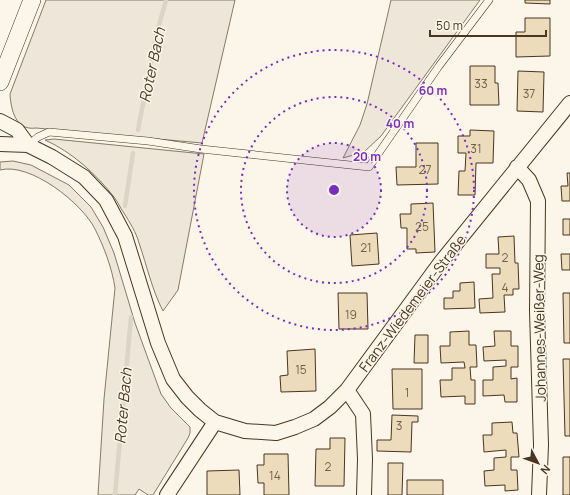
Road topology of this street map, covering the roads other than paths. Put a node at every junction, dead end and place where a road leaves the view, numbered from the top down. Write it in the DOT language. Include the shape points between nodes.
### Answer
graph roads {
  1 [pos="32,0"];
  2 [pos="489,0"];
  3 [pos="0,82"];
  4 [pos="570,102"];
  5 [pos="0,121"];
  6 [pos="0,144"];
  7 [pos="28,145"];
  8 [pos="517,167"];
  9 [pos="347,390"];
  10 [pos="215,422"];
  11 [pos="167,495"];
  12 [pos="364,495"];
  13 [pos="539,495"];
  1 -- 3 [label="street"];
  2 -- 7 [label="lane" via="439,66 369,167 48,132 38,136"];
  4 -- 8 [label="street, Franz-Wiedemeier-Straße"];
  5 -- 7 [label="street, Franz-Wiedemeier-Straße" via="17,130"];
  6 -- 7 [label="street, Franz-Wiedemeier-Straße"];
  7 -- 10 [label="street, Franz-Wiedemeier-Straße" via="84,177 106,200 125,236 158,343 173,379 187,397"];
  8 -- 9 [label="street, Franz-Wiedemeier-Straße" via="432,274"];
  8 -- 13 [label="street, Johannes-Weißer-Weg" via="529,180 538,201 537,311 541,445"];
  9 -- 10 [label="street, Franz-Wiedemeier-Straße" via="314,419 276,433 245,431"];
  9 -- 12 [label="street" via="363,414"];
  10 -- 11 [label="street"];
}
